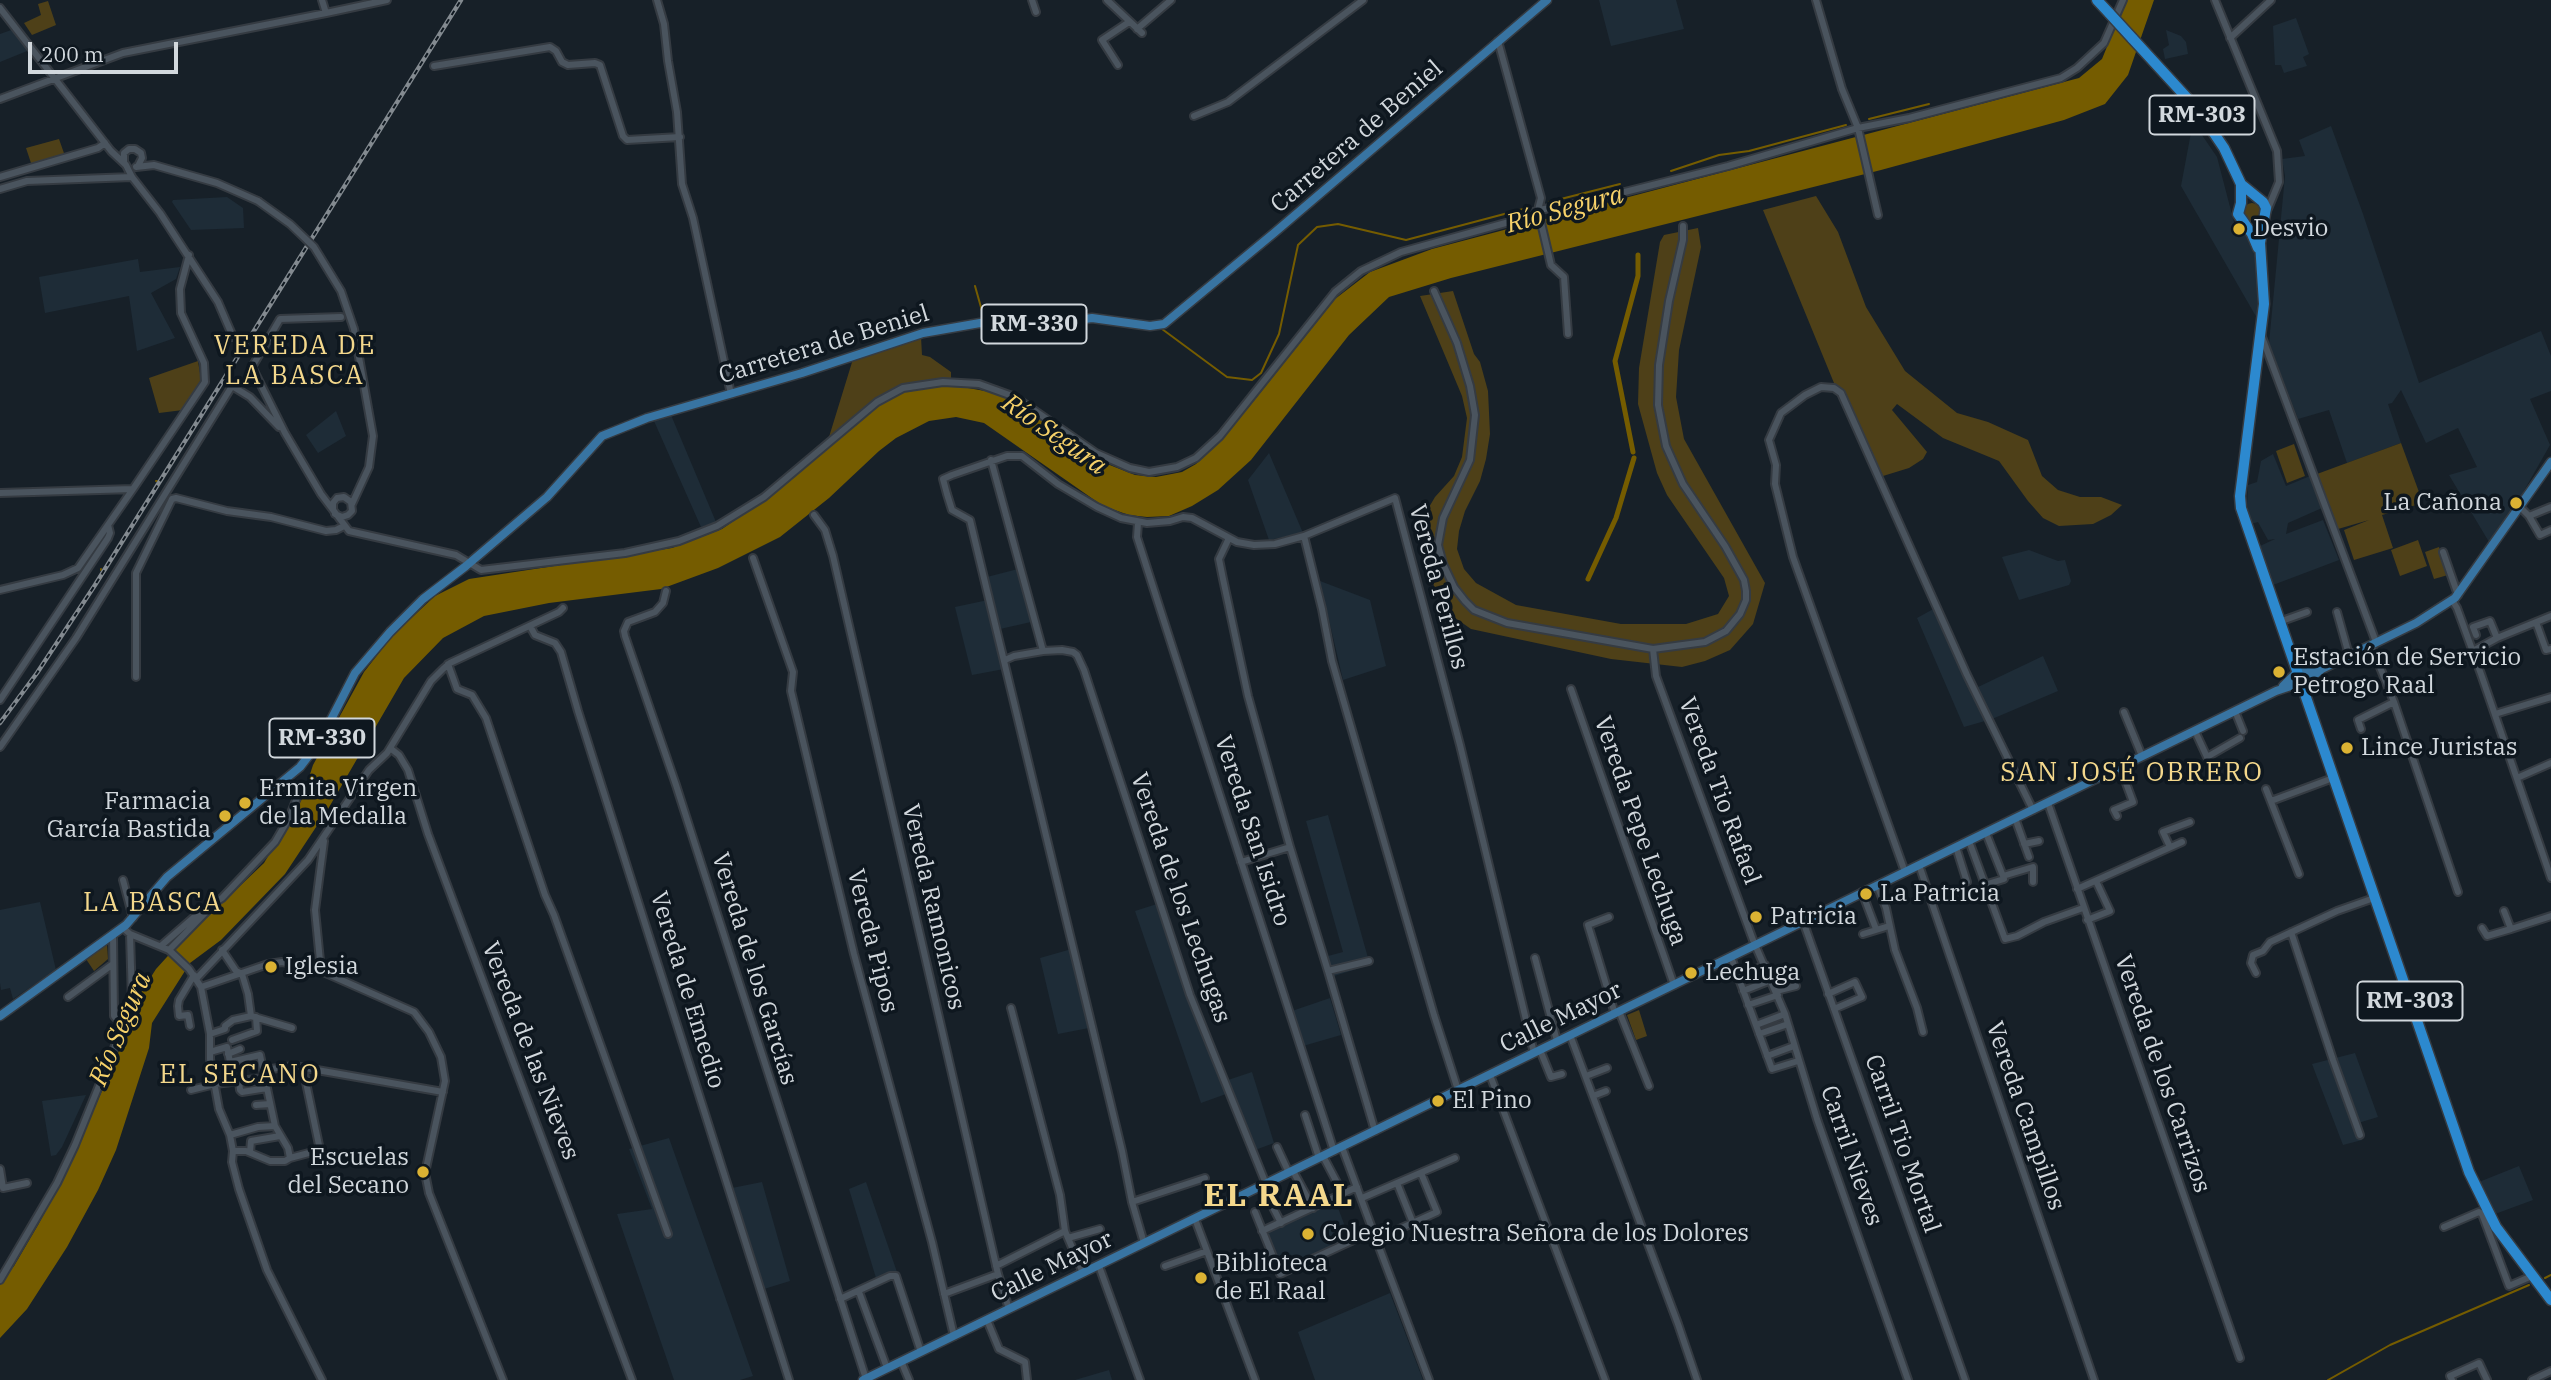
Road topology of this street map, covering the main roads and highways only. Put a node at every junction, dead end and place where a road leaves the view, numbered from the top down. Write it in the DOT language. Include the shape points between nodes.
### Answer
graph roads {
  1 [pos="1547,0"];
  2 [pos="2097,0"];
  3 [pos="2241,184"];
  4 [pos="2258,199"];
  5 [pos="2241,202"];
  6 [pos="2262,223"];
  7 [pos="2245,225"];
  8 [pos="2261,259"];
  9 [pos="2551,462"];
  10 [pos="2299,679"];
  11 [pos="0,1016"];
  12 [pos="2551,1300"];
  13 [pos="864,1379"];
  1 -- 11 [label="main road, Carretera de Beniel / RM-330" via="1164,324 1092,318 1051,324 970,324 907,337 602,436 547,498 423,599 365,660 306,761 167,877 132,918 127,931 113,935"];
  2 -- 3 [label="highway, RM-303, bridge" via="2199,111"];
  3 -- 4 [label="highway, RM-303"];
  3 -- 5 [label="highway, RM-303"];
  4 -- 5 [label="highway"];
  4 -- 6 [label="highway, RM-303" via="2267,212"];
  5 -- 7 [label="highway, RM-303" via="2238,214"];
  6 -- 7 [label="highway"];
  6 -- 8 [label="highway, RM-303"];
  7 -- 8 [label="highway, RM-303"];
  8 -- 10 [label="highway, RM-303" via="2263,304 2240,496 2246,528"];
  9 -- 10 [label="main road, Calle Mayor" via="2455,598 2427,617"];
  10 -- 12 [label="highway, RM-303" via="2478,1194 2496,1227"];
  10 -- 13 [label="main road, Calle Mayor"];
}
